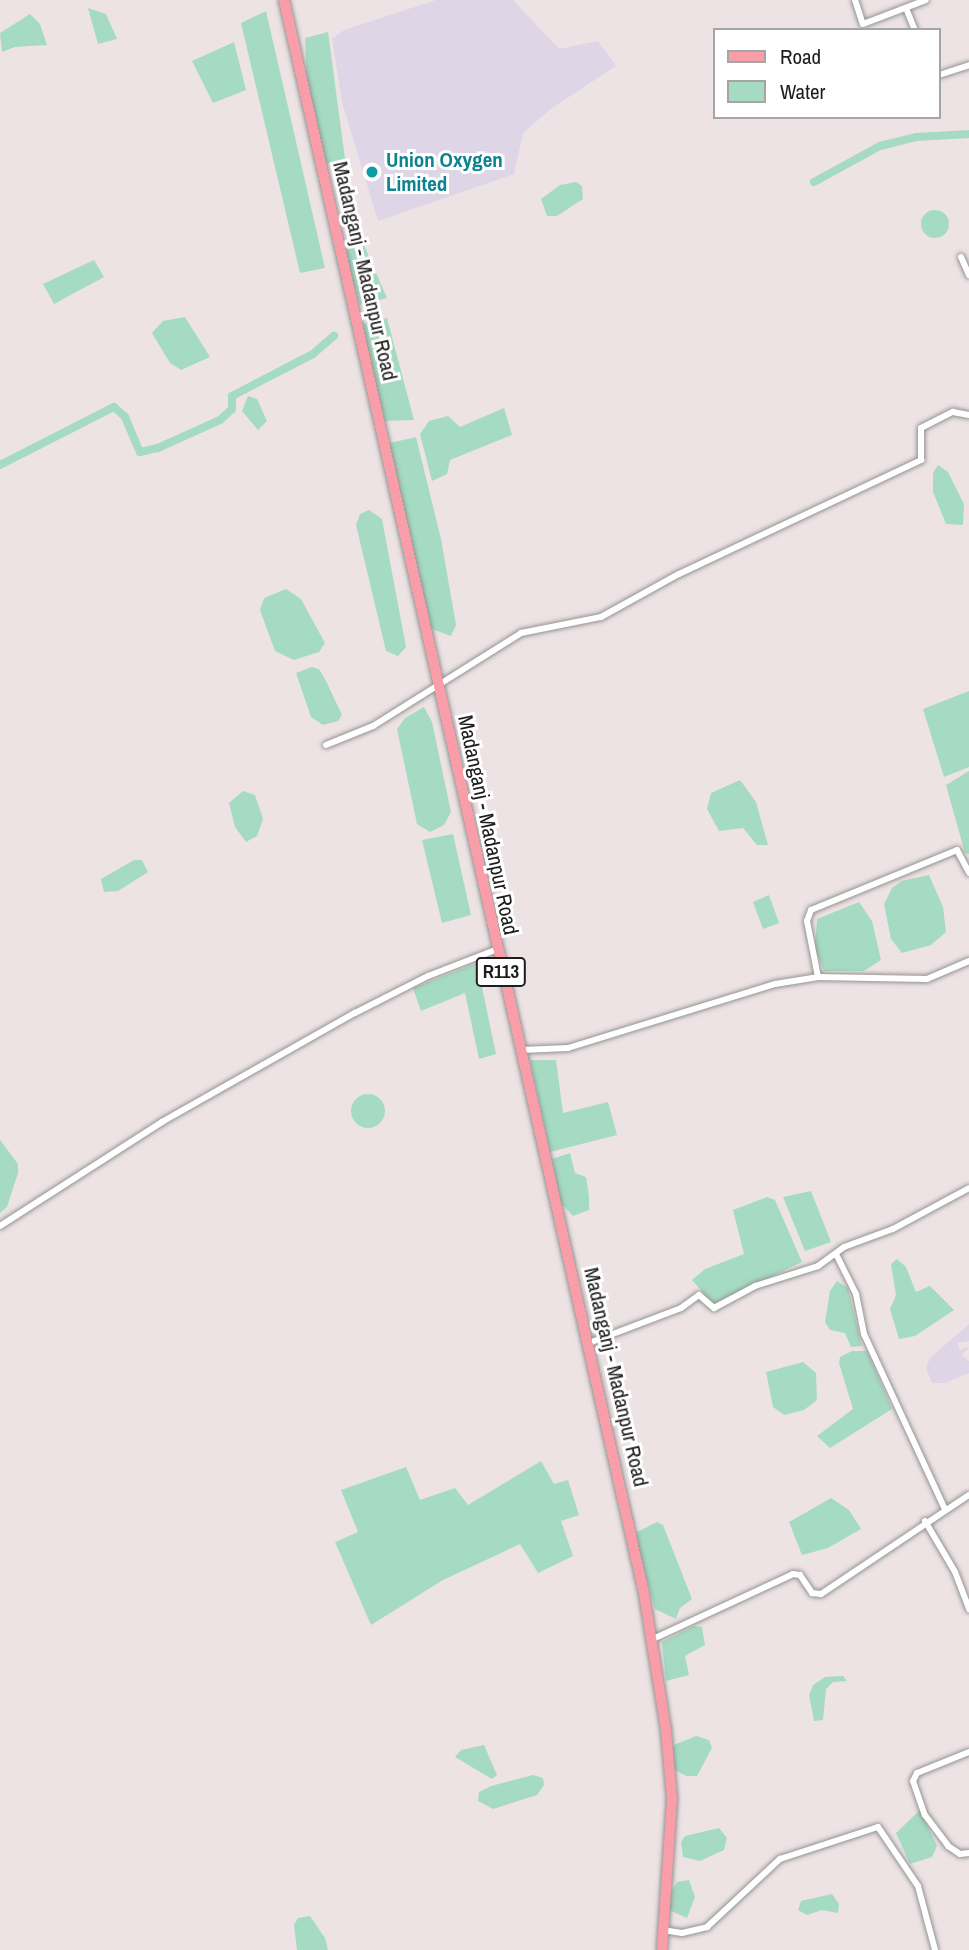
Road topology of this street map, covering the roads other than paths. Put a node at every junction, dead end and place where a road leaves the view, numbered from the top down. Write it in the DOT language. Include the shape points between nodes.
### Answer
graph roads {
  1 [pos="284,0"];
  2 [pos="855,0"];
  3 [pos="926,0"];
  4 [pos="906,8"];
  5 [pos="914,28"];
  6 [pos="969,65"];
  7 [pos="941,74"];
  8 [pos="961,257"];
  9 [pos="969,275"];
  10 [pos="969,415"];
  11 [pos="438,688"];
  12 [pos="326,745"];
  13 [pos="969,873"];
  14 [pos="495,950"];
  15 [pos="969,961"];
  16 [pos="818,977"];
  17 [pos="522,1050"];
  18 [pos="969,1188"];
  19 [pos="0,1226"];
  20 [pos="836,1254"];
  21 [pos="589,1343"];
  22 [pos="969,1495"];
  23 [pos="945,1509"];
  24 [pos="925,1521"];
  25 [pos="969,1609"];
  26 [pos="653,1639"];
  27 [pos="969,1752"];
  28 [pos="969,1853"];
  29 [pos="663,1930"];
  30 [pos="662,1950"];
  31 [pos="935,1950"];
  1 -- 11 [label="main road, Madanganj - Madanpur Road / R113"];
  2 -- 4 [label="street" via="863,24"];
  3 -- 4 [label="street"];
  4 -- 5 [label="street"];
  6 -- 7 [label="street"];
  8 -- 9 [label="street"];
  10 -- 11 [label="street" via="953,412 920,428 921,460 679,574 601,617 521,633 450,675"];
  11 -- 12 [label="street" via="373,726"];
  11 -- 14 [label="main road, Madanganj - Madanpur Road / R113"];
  13 -- 16 [label="street" via="957,850 811,910 807,921"];
  14 -- 17 [label="main road, Madanganj - Madanpur Road / R113"];
  14 -- 19 [label="street" via="428,976 355,1013 162,1122"];
  15 -- 16 [label="street" via="927,979"];
  16 -- 17 [label="street" via="752,989 568,1048"];
  17 -- 21 [label="main road, Madanganj - Madanpur Road / R113"];
  18 -- 20 [label="street"];
  20 -- 21 [label="street" via="818,1266 755,1286 714,1308 702,1294 681,1308"];
  20 -- 23 [label="street" via="856,1294 864,1334"];
  21 -- 26 [label="main road, Madanganj - Madanpur Road / R113"];
  22 -- 23 [label="street"];
  23 -- 24 [label="street"];
  24 -- 25 [label="street" via="955,1572"];
  24 -- 26 [label="street" via="821,1594 812,1593 800,1575 793,1574"];
  26 -- 29 [label="main road, Madanganj - Madanpur Road / R113" via="672,1800"];
  27 -- 28 [label="street" via="917,1773 913,1781 926,1815 948,1846 960,1854"];
  29 -- 30 [label="main road, Madanganj - Madanpur Road / R113"];
  29 -- 31 [label="street" via="682,1933 707,1927 780,1859 878,1826 918,1886"];
}
